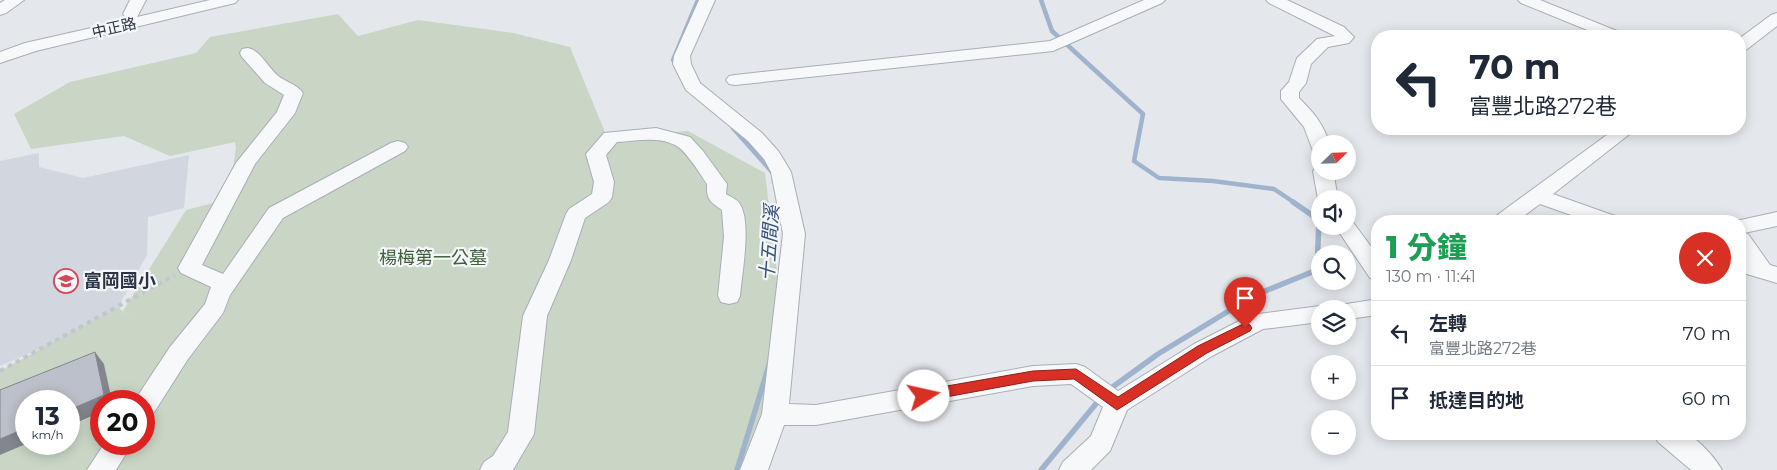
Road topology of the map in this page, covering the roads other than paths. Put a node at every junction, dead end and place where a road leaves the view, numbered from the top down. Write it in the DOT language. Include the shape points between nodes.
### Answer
graph roads {
  1 [pos="16,0"];
  2 [pos="230,0"];
  3 [pos="707,0"];
  4 [pos="1157,0"];
  5 [pos="1274,0"];
  6 [pos="1526,0"];
  7 [pos="0,10"];
  8 [pos="1777,18"];
  9 [pos="1601,30"];
  10 [pos="1746,41"];
  11 [pos="248,53"];
  12 [pos="0,58"];
  13 [pos="735,80"];
  14 [pos="1317,135"];
  15 [pos="1619,135"];
  16 [pos="398,147"];
  17 [pos="1536,195"];
  18 [pos="1511,215"];
  19 [pos="1591,215"];
  20 [pos="1777,219"];
  21 [pos="1746,226"];
  22 [pos="1351,235"];
  23 [pos="1746,247"];
  24 [pos="1371,263"];
  25 [pos="1746,266"];
  26 [pos="1769,272"];
  27 [pos="227,286"];
  28 [pos="729,296"];
  29 [pos="1371,308"];
  30 [pos="1356,310"];
  31 [pos="1311,315"];
  32 [pos="155,390"];
  33 [pos="1116,403"];
  34 [pos="775,414"];
  35 [pos="1675,440"];
  36 [pos="111,455"];
  37 [pos="1077,468"];
  38 [pos="101,470"];
  39 [pos="494,470"];
  40 [pos="754,470"];
  41 [pos="1708,470"];
  1 -- 7 [label="street"];
  2 -- 12 [label="street, 中正路" via="31,47"];
  3 -- 34 [label="street" via="682,56 682,64 692,86 755,137 772,156 781,172 794,234"];
  4 -- 13 [label="street" via="1063,41"];
  5 -- 14 [label="street" via="1338,30 1346,37 1324,43 1303,62 1297,83 1290,91 1290,99 1311,122"];
  6 -- 9 [label="street"];
  8 -- 10 [label="street"];
  11 -- 27 [label="street" via="271,79 294,94 286,113 246,163 189,268"];
  15 -- 17 [label="street"];
  16 -- 27 [label="street" via="276,213"];
  17 -- 18 [label="street"];
  17 -- 19 [label="street"];
  20 -- 21 [label="street"];
  22 -- 24 [label="street"];
  23 -- 26 [label="street"];
  25 -- 26 [label="street"];
  27 -- 32 [label="street"];
  28 -- 39 [label="street" via="735,238 732,207 716,196 717,184 709,172 683,141 656,134 611,137 596,154 604,182 602,197 576,214 536,316 521,434 502,464"];
  29 -- 30 [label="street"];
  31 -- 33 [label="street" via="1259,321 1203,350"];
  33 -- 34 [label="street" via="1076,374 1033,376 816,416"];
  33 -- 37 [label="street" via="1101,443"];
  34 -- 40 [label="street"];
  35 -- 41 [label="street"];
  36 -- 38 [label="street"];
}
